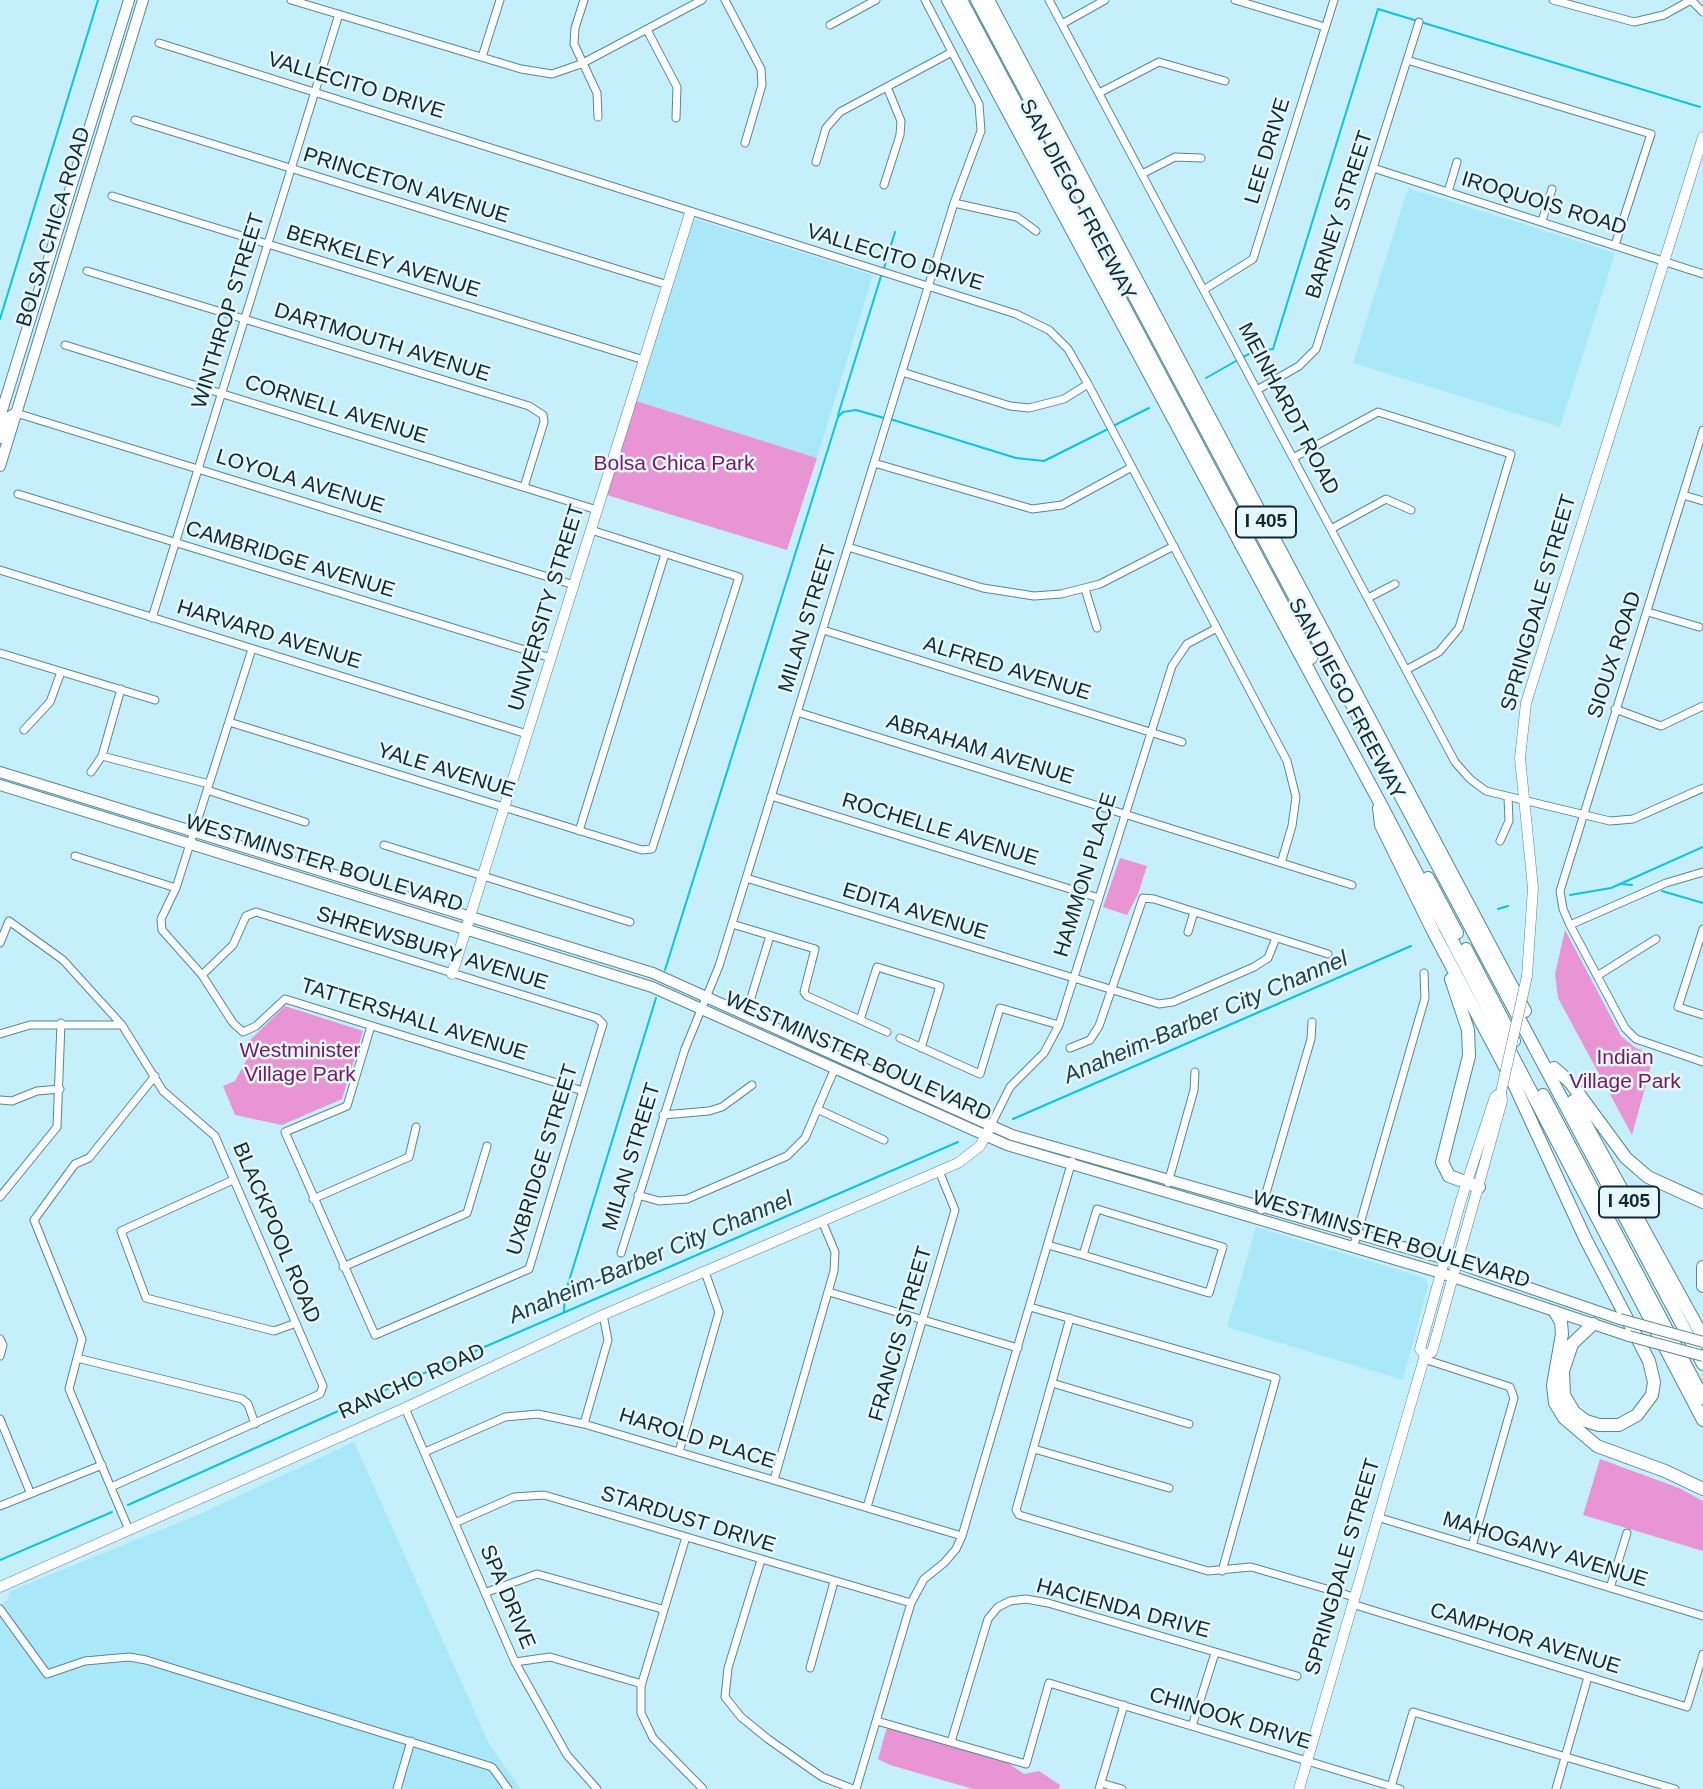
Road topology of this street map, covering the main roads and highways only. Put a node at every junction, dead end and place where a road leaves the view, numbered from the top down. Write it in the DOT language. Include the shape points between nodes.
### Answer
graph roads {
  1 [pos="129,0"];
  2 [pos="143,0"];
  3 [pos="948,0"];
  4 [pos="961,0"];
  5 [pos="977,0"];
  6 [pos="988,0"];
  7 [pos="23,346"];
  8 [pos="16,412"];
  9 [pos="0,417"];
  10 [pos="0,438"];
  11 [pos="0,466"];
  12 [pos="0,772"];
  13 [pos="0,785"];
  14 [pos="1379,801"];
  15 [pos="1434,933"];
  16 [pos="1554,1068"];
  17 [pos="988,1130"];
  18 [pos="1073,1159"];
  19 [pos="1473,1185"];
  20 [pos="1703,1202"];
  21 [pos="1703,1267"];
  22 [pos="1703,1286"];
  23 [pos="1555,1312"];
  24 [pos="1593,1324"];
  25 [pos="1703,1339"];
  26 [pos="1703,1356"];
  27 [pos="1703,1364"];
  28 [pos="1703,1398"];
  29 [pos="1703,1420"];
  30 [pos="1703,1489"];
  1 -- 7 [label="main road, BOLSA CHICA ROAD"];
  2 -- 8 [label="main road, BOLSA CHICA ROAD"];
  3 -- 14 [label="highway, SAN DIEGO FREEWAY / I 405"];
  4 -- 28 [label="highway"];
  5 -- 27 [label="highway"];
  6 -- 16 [label="highway, SAN DIEGO FREEWAY / I 405"];
  7 -- 8 [label="main road" via="26,352 12,399"];
  7 -- 9 [label="main road, BOLSA CHICA ROAD"];
  8 -- 10 [label="main road" via="6,419"];
  8 -- 11 [label="main road, BOLSA CHICA ROAD"];
  12 -- 17 [label="main road, WESTMINSTER BOULEVARD" via="639,968"];
  13 -- 17 [label="main road, WESTMINSTER BOULEVARD" via="642,983"];
  14 -- 15 [label="highway" via="1381,825"];
  14 -- 29 [label="highway, SAN DIEGO FREEWAY / I 405"];
  15 -- 19 [label="highway" via="1469,1039 1466,1072 1442,1162 1449,1176"];
  15 -- 24 [label="highway" via="1514,1084 1585,1238 1649,1360 1652,1395 1637,1415 1619,1425 1586,1420 1574,1412 1564,1395 1563,1371 1572,1344"];
  16 -- 20 [label="highway" via="1626,1158 1648,1177"];
  16 -- 25 [label="highway, SAN DIEGO FREEWAY / I 405"];
  17 -- 18 [label="main road, WESTMINSTER BOULEVARD"];
  18 -- 23 [label="main road, WESTMINSTER BOULEVARD" via="1165,1192 1441,1273"];
  18 -- 25 [label="main road, WESTMINSTER BOULEVARD, bridge" via="1169,1180 1445,1259 1620,1319"];
  21 -- 22 [label="highway"];
  23 -- 24 [label="main road, WESTMINSTER BOULEVARD"];
  23 -- 30 [label="highway" via="1562,1334 1553,1385 1555,1403 1564,1419 1597,1446"];
  24 -- 26 [label="main road, WESTMINSTER BOULEVARD, bridge"];
}
